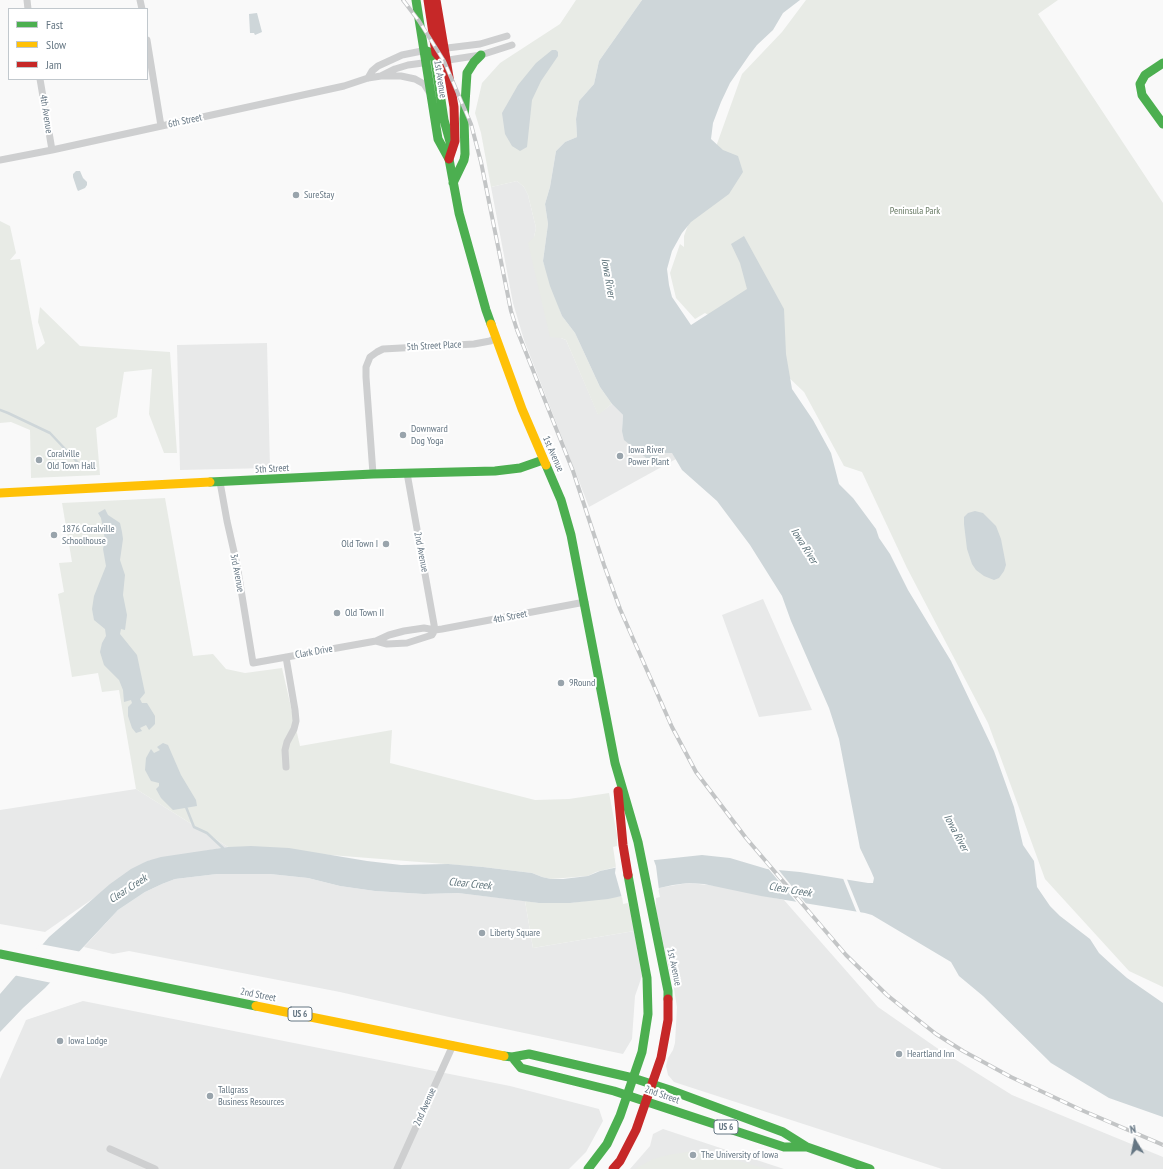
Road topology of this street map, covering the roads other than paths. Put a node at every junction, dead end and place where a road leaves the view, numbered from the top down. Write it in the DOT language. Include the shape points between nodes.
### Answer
graph roads {
  1 [pos="416,0"];
  2 [pos="428,0"];
  3 [pos="436,0"];
  4 [pos="507,36"];
  5 [pos="512,45"];
  6 [pos="148,46"];
  7 [pos="440,49"];
  8 [pos="424,50"];
  9 [pos="481,55"];
  10 [pos="447,60"];
  11 [pos="431,62"];
  12 [pos="1163,63"];
  13 [pos="381,76"];
  14 [pos="368,78"];
  15 [pos="40,80"];
  16 [pos="431,94"];
  17 [pos="1163,124"];
  18 [pos="161,126"];
  19 [pos="452,149"];
  20 [pos="52,150"];
  21 [pos="449,159"];
  22 [pos="0,160"];
  23 [pos="453,183"];
  24 [pos="496,338"];
  25 [pos="543,460"];
  26 [pos="406,473"];
  27 [pos="373,474"];
  28 [pos="220,482"];
  29 [pos="0,493"];
  30 [pos="585,602"];
  31 [pos="435,630"];
  32 [pos="376,641"];
  33 [pos="286,657"];
  34 [pos="253,664"];
  35 [pos="615,763"];
  36 [pos="286,767"];
  37 [pos="4,955"];
  38 [pos="453,1046"];
  39 [pos="512,1057"];
  40 [pos="633,1078"];
  41 [pos="652,1084"];
  42 [pos="627,1095"];
  43 [pos="645,1102"];
  44 [pos="807,1147"];
  45 [pos="110,1149"];
  46 [pos="155,1169"];
  47 [pos="397,1169"];
  48 [pos="588,1169"];
  49 [pos="613,1169"];
  50 [pos="870,1169"];
  1 -- 8 [label="main road, 1st Avenue"];
  2 -- 7 [label="main road"];
  3 -- 7 [label="main road, 1st Avenue"];
  4 -- 7 [label="street, 6th Street" via="480,44"];
  5 -- 9 [label="street, 6th Street"];
  6 -- 18 [label="street"];
  7 -- 8 [label="street, 6th Street"];
  7 -- 10 [label="main road" via="439,57"];
  8 -- 11 [label="main road" via="432,53"];
  8 -- 14 [label="street, 6th Street" via="402,55 378,66"];
  9 -- 10 [label="street, 6th Street"];
  9 -- 23 [label="main road" via="467,73 465,154"];
  10 -- 11 [label="street, 6th Street"];
  10 -- 19 [label="main road, 1st Avenue" via="454,107 455,135"];
  11 -- 13 [label="street, 6th Street" via="408,65"];
  11 -- 16 [label="main road, 1st Avenue"];
  11 -- 19 [label="main road"];
  12 -- 17 [label="main road" via="1145,75 1140,84 1142,95"];
  13 -- 14 [label="street, 6th Street"];
  13 -- 16 [label="street" via="415,79 424,84"];
  14 -- 18 [label="street, 6th Street" via="344,86"];
  15 -- 20 [label="street, 4th Avenue"];
  16 -- 21 [label="main road, 1st Avenue" via="438,139"];
  18 -- 20 [label="street, 6th Street"];
  19 -- 21 [label="main road, 1st Avenue"];
  20 -- 22 [label="street, 6th Street"];
  21 -- 23 [label="main road, 1st Avenue"];
  23 -- 24 [label="main road, 1st Avenue" via="460,219"];
  24 -- 25 [label="main road, 1st Avenue"];
  24 -- 27 [label="street, 5th Street Place" via="474,344 383,349 370,357 366,366"];
  25 -- 26 [label="main road, 5th Street" via="505,470"];
  25 -- 30 [label="main road, 1st Avenue" via="567,519"];
  26 -- 27 [label="main road, 5th Street"];
  26 -- 31 [label="street, 2nd Avenue"];
  27 -- 28 [label="main road, 5th Street"];
  28 -- 29 [label="main road, 5th Street"];
  28 -- 34 [label="street, 3rd Avenue"];
  30 -- 31 [label="street, 4th Street"];
  30 -- 35 [label="main road, 1st Avenue"];
  31 -- 32 [label="street, Clark Drive" via="424,628 404,631"];
  31 -- 32 [label="street, Clark Drive" via="432,634 407,643 387,644"];
  32 -- 33 [label="street, Clark Drive"];
  33 -- 34 [label="street, Clark Drive"];
  33 -- 36 [label="street" via="296,710 294,729 285,750"];
  35 -- 40 [label="main road, 1st Avenue" via="623,845 647,978 648,1014 642,1052"];
  35 -- 41 [label="main road, 1st Avenue" via="638,842 665,975 668,1004 666,1038"];
  37 -- 38 [label="main road, 2nd Street / US 6"];
  38 -- 39 [label="main road, 2nd Street / US 6"];
  38 -- 47 [label="street, 2nd Avenue"];
  39 -- 40 [label="main road, 2nd Street / US 6" via="529,1054"];
  39 -- 42 [label="main road, 2nd Street / US 6" via="521,1068"];
  40 -- 41 [label="main road, 2nd Street / US 6"];
  40 -- 42 [label="main road, 1st Avenue"];
  41 -- 43 [label="main road, 1st Avenue"];
  41 -- 44 [label="main road, 2nd Street / US 6" via="784,1132"];
  42 -- 43 [label="main road, 2nd Street / US 6"];
  42 -- 48 [label="main road, 1st Avenue" via="610,1137"];
  43 -- 44 [label="main road, 2nd Street / US 6" via="784,1147"];
  43 -- 49 [label="main road, 1st Avenue" via="628,1147"];
  44 -- 50 [label="main road, 2nd Street / US 6"];
  45 -- 46 [label="street"];
}
